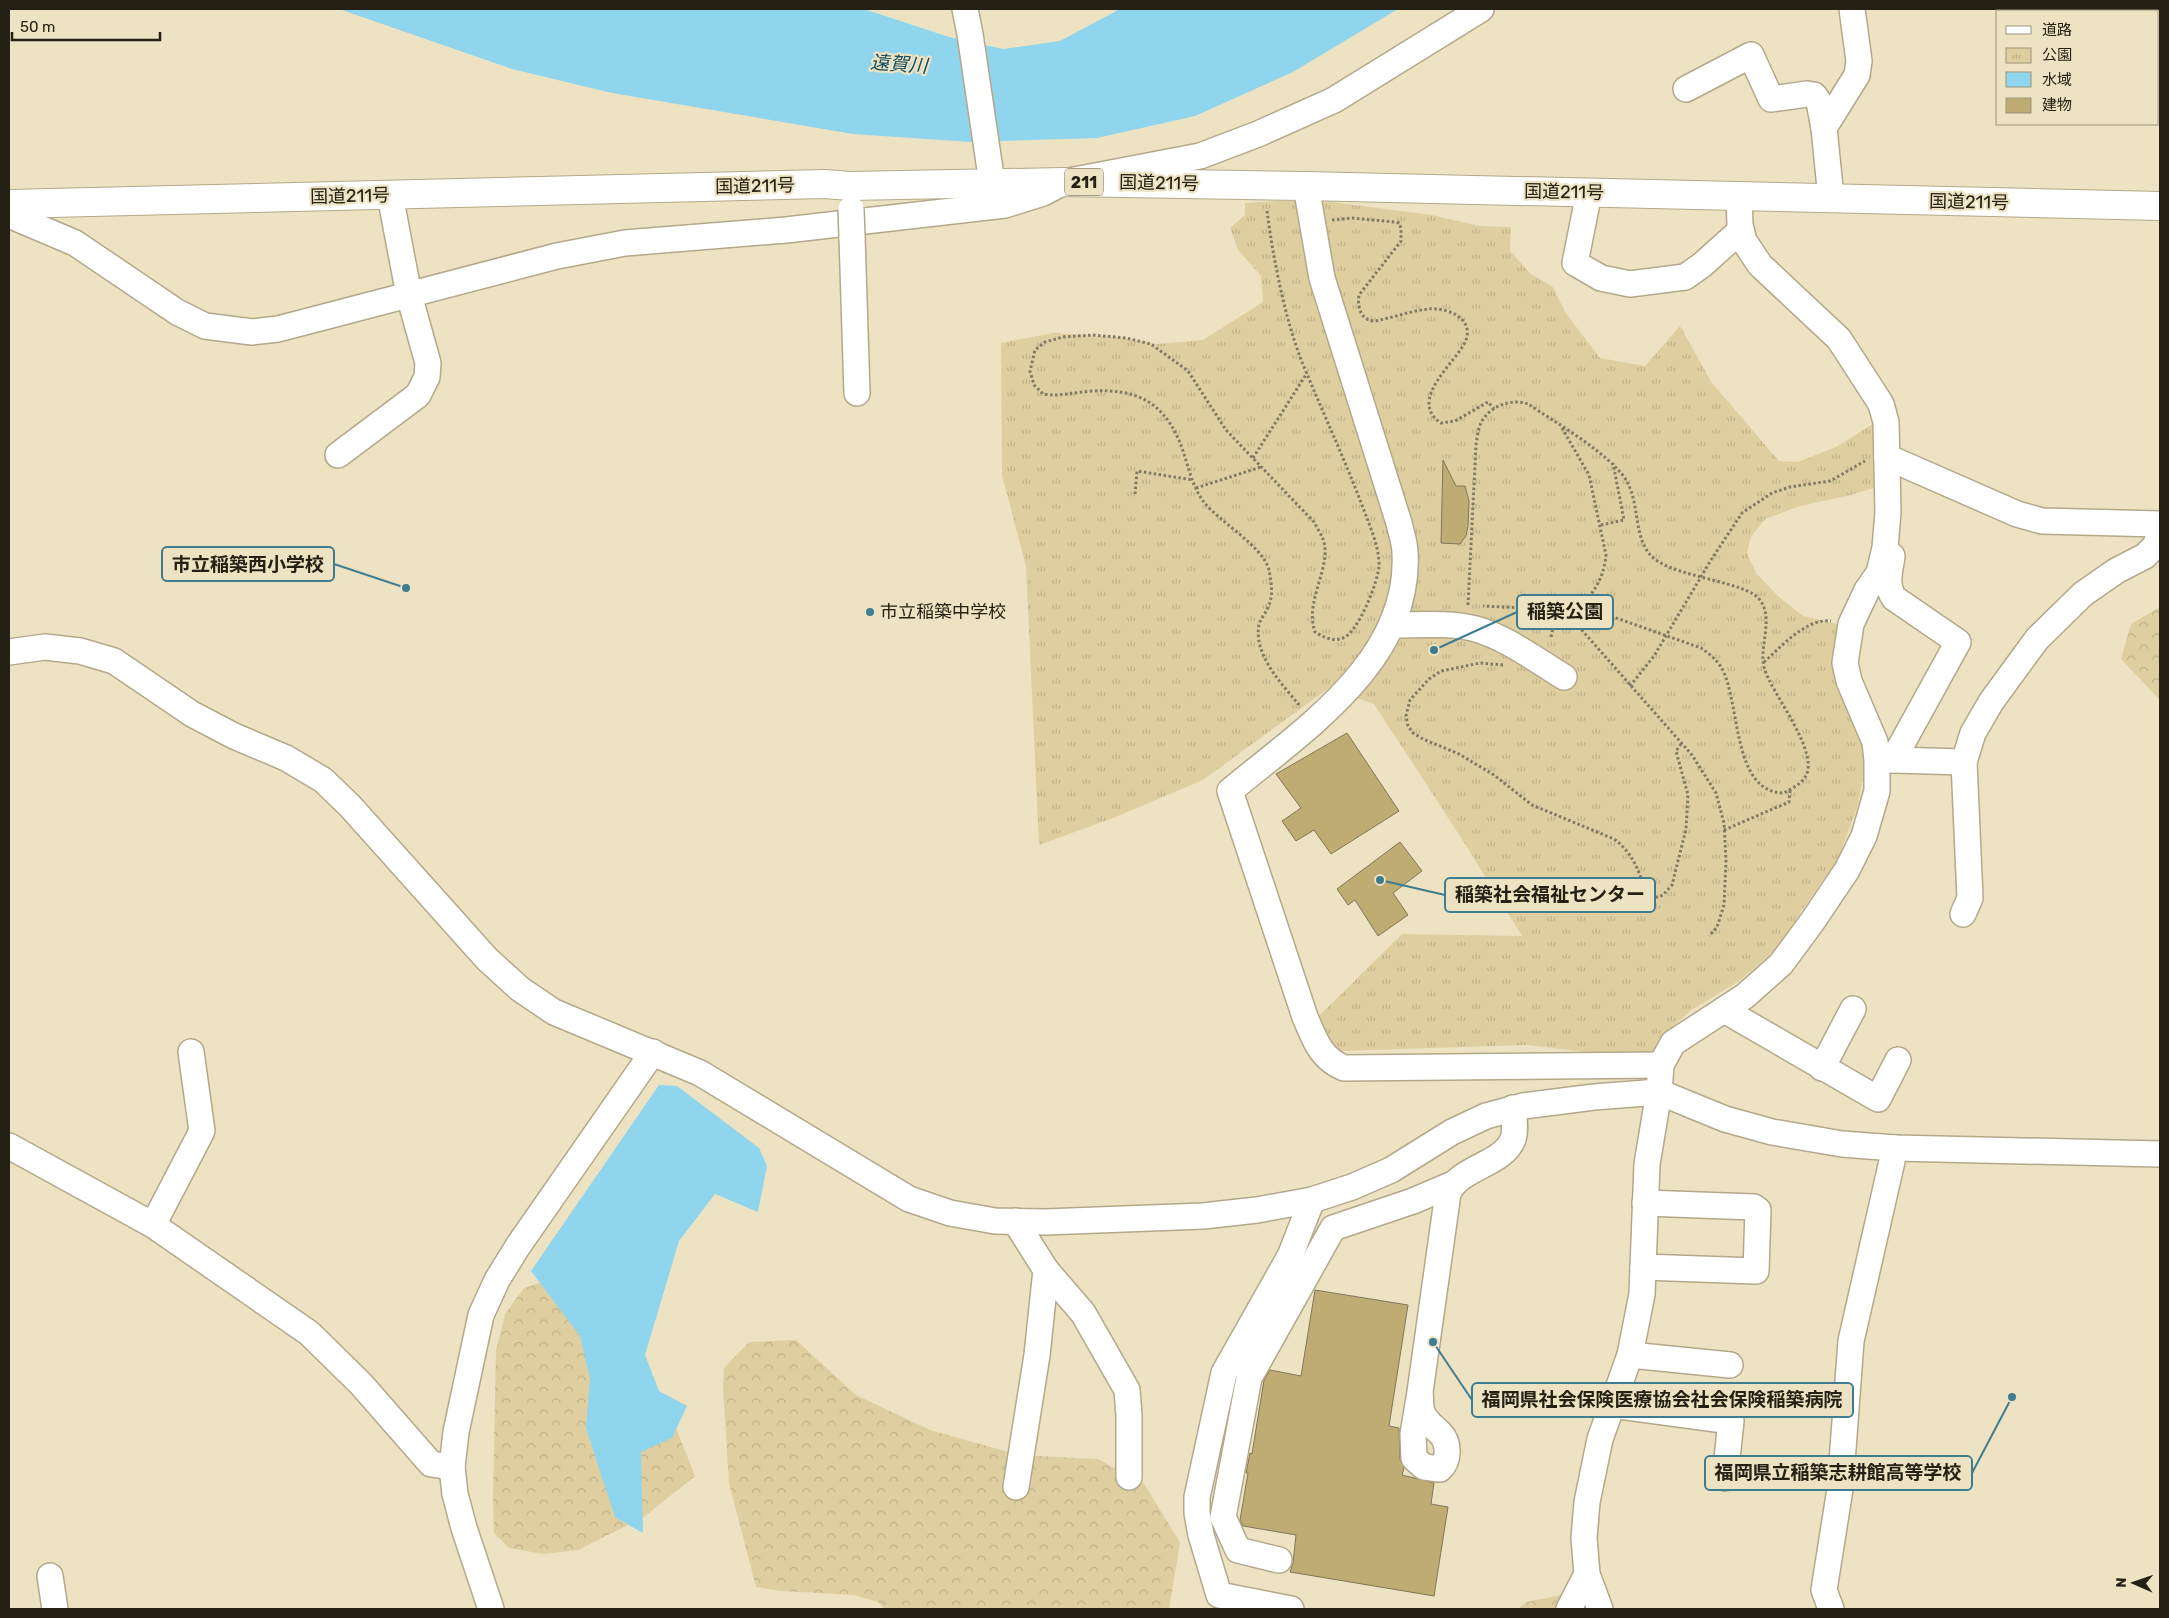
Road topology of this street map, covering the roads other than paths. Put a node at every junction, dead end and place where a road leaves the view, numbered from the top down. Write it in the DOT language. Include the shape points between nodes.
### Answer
graph roads {
  1 [pos="964,9"];
  2 [pos="1482,9"];
  3 [pos="1852,9"];
  4 [pos="1686,90"];
  5 [pos="1824,128"];
  6 [pos="992,175"];
  7 [pos="1064,182"];
  8 [pos="1306,186"];
  9 [pos="1589,193"];
  10 [pos="390,195"];
  11 [pos="1739,196"];
  12 [pos="851,197"];
  13 [pos="1832,198"];
  14 [pos="9,204"];
  15 [pos="2160,206"];
  16 [pos="9,215"];
  17 [pos="1741,230"];
  18 [pos="409,295"];
  19 [pos="857,393"];
  20 [pos="1887,452"];
  21 [pos="338,455"];
  22 [pos="1888,512"];
  23 [pos="2160,524"];
  24 [pos="2160,530"];
  25 [pos="1392,625"];
  26 [pos="9,652"];
  27 [pos="1564,677"];
  28 [pos="1885,760"];
  29 [pos="1964,762"];
  30 [pos="1963,914"];
  31 [pos="1853,1009"];
  32 [pos="1724,1010"];
  33 [pos="191,1052"];
  34 [pos="653,1052"];
  35 [pos="1898,1060"];
  36 [pos="1661,1065"];
  37 [pos="1822,1068"];
  38 [pos="1659,1092"];
  39 [pos="1513,1108"];
  40 [pos="9,1146"];
  41 [pos="1896,1148"];
  42 [pos="2160,1154"];
  43 [pos="1453,1184"];
  44 [pos="1312,1200"];
  45 [pos="1645,1203"];
  46 [pos="1015,1221"];
  47 [pos="154,1225"];
  48 [pos="1643,1267"];
  49 [pos="1046,1270"];
  50 [pos="1630,1355"];
  51 [pos="1730,1365"];
  52 [pos="1420,1392"];
  53 [pos="1612,1405"];
  54 [pos="452,1467"];
  55 [pos="1129,1477"];
  56 [pos="1725,1478"];
  57 [pos="1016,1487"];
  58 [pos="1279,1560"];
  59 [pos="1587,1574"];
  60 [pos="50,1576"];
  61 [pos="54,1609"];
  62 [pos="491,1609"];
  63 [pos="1292,1609"];
  64 [pos="1569,1609"];
  65 [pos="1600,1609"];
  66 [pos="1831,1609"];
  1 -- 6 [label="street"];
  2 -- 7 [label="street" via="1334,100 1258,134 1200,156"];
  3 -- 5 [label="street" via="1859,61 1857,74"];
  4 -- 5 [label="street" via="1751,56 1771,99 1814,95 1819,102"];
  5 -- 13 [label="street"];
  6 -- 7 [label="highway, 国道211号 / 211"];
  6 -- 12 [label="highway, 国道211号 / 211"];
  7 -- 8 [label="highway, 国道211号 / 211"];
  7 -- 18 [label="street" via="1005,205 786,230 625,243 557,256"];
  8 -- 9 [label="highway, 国道211号 / 211"];
  8 -- 25 [label="street" via="1322,278 1405,550 1400,601"];
  9 -- 11 [label="highway, 国道211号 / 211"];
  9 -- 17 [label="street" via="1575,263 1601,278 1630,284 1685,277"];
  10 -- 12 [label="highway, 国道211号 / 211" via="824,184"];
  10 -- 14 [label="highway, 国道211号 / 211"];
  10 -- 18 [label="street"];
  11 -- 13 [label="highway, 国道211号 / 211"];
  11 -- 17 [label="street"];
  12 -- 19 [label="street, bridge"];
  13 -- 15 [label="highway, 国道211号 / 211"];
  16 -- 18 [label="street" via="75,243 177,312 205,326 252,332 278,329"];
  17 -- 20 [label="street" via="1744,242 1760,265 1839,339 1881,404 1886,422"];
  18 -- 21 [label="street" via="428,363 427,377 418,396"];
  20 -- 22 [label="street"];
  20 -- 23 [label="street" via="2017,514 2042,521"];
  22 -- 28 [label="street" via="1879,572 1851,624 1845,663 1874,742"];
  22 -- 28 [label="street" via="1892,537 1889,591 1894,598 1958,642"];
  24 -- 29 [label="street" via="2156,545 2145,556 2083,594 2037,639 1973,733"];
  25 -- 27 [label="street" via="1454,625 1477,630"];
  25 -- 36 [label="street" via="1373,659 1330,708 1230,791 1317,1046 1332,1063 1344,1068"];
  26 -- 34 [label="street" via="45,647 80,651 114,661 192,714 286,758 323,780 487,959 520,989 554,1012"];
  28 -- 29 [label="street"];
  28 -- 32 [label="street" via="1864,836 1847,870 1781,964"];
  29 -- 30 [label="street" via="1970,898"];
  31 -- 37 [label="street"];
  32 -- 36 [label="street" via="1673,1043"];
  32 -- 37 [label="street"];
  33 -- 47 [label="street" via="202,1131"];
  34 -- 46 [label="street" via="700,1073 909,1198 950,1213"];
  34 -- 54 [label="street" via="497,1280 481,1315 456,1432"];
  35 -- 37 [label="street" via="1878,1099"];
  36 -- 38 [label="street"];
  38 -- 39 [label="street"];
  38 -- 41 [label="street" via="1772,1132"];
  38 -- 45 [label="street" via="1647,1164"];
  39 -- 43 [label="street" via="1514,1137 1509,1147"];
  39 -- 44 [label="street" via="1452,1132 1391,1170"];
  40 -- 47 [label="street"];
  41 -- 42 [label="street"];
  41 -- 66 [label="street" via="1851,1341 1840,1489 1824,1590"];
  43 -- 52 [label="street" via="1448,1193"];
  43 -- 58 [label="street" via="1333,1228 1249,1378 1223,1517 1238,1550"];
  44 -- 46 [label="street" via="1203,1216"];
  44 -- 63 [label="street" via="1290,1256 1224,1373 1197,1505 1201,1535 1219,1594"];
  45 -- 48 [label="street"];
  45 -- 48 [label="street" via="1754,1207 1758,1210 1756,1271"];
  46 -- 49 [label="street"];
  47 -- 54 [label="street" via="309,1333 361,1384 431,1464"];
  48 -- 50 [label="street" via="1642,1294"];
  49 -- 55 [label="street" via="1083,1313 1127,1390"];
  49 -- 57 [label="street" via="1037,1355"];
  50 -- 51 [label="street"];
  50 -- 53 [label="street"];
  53 -- 56 [label="street" via="1731,1421"];
  53 -- 59 [label="street" via="1600,1440 1587,1502 1584,1538"];
  54 -- 62 [label="street" via="464,1528"];
  59 -- 64 [label="street"];
  59 -- 65 [label="street"];
  60 -- 61 [label="street"];
}
